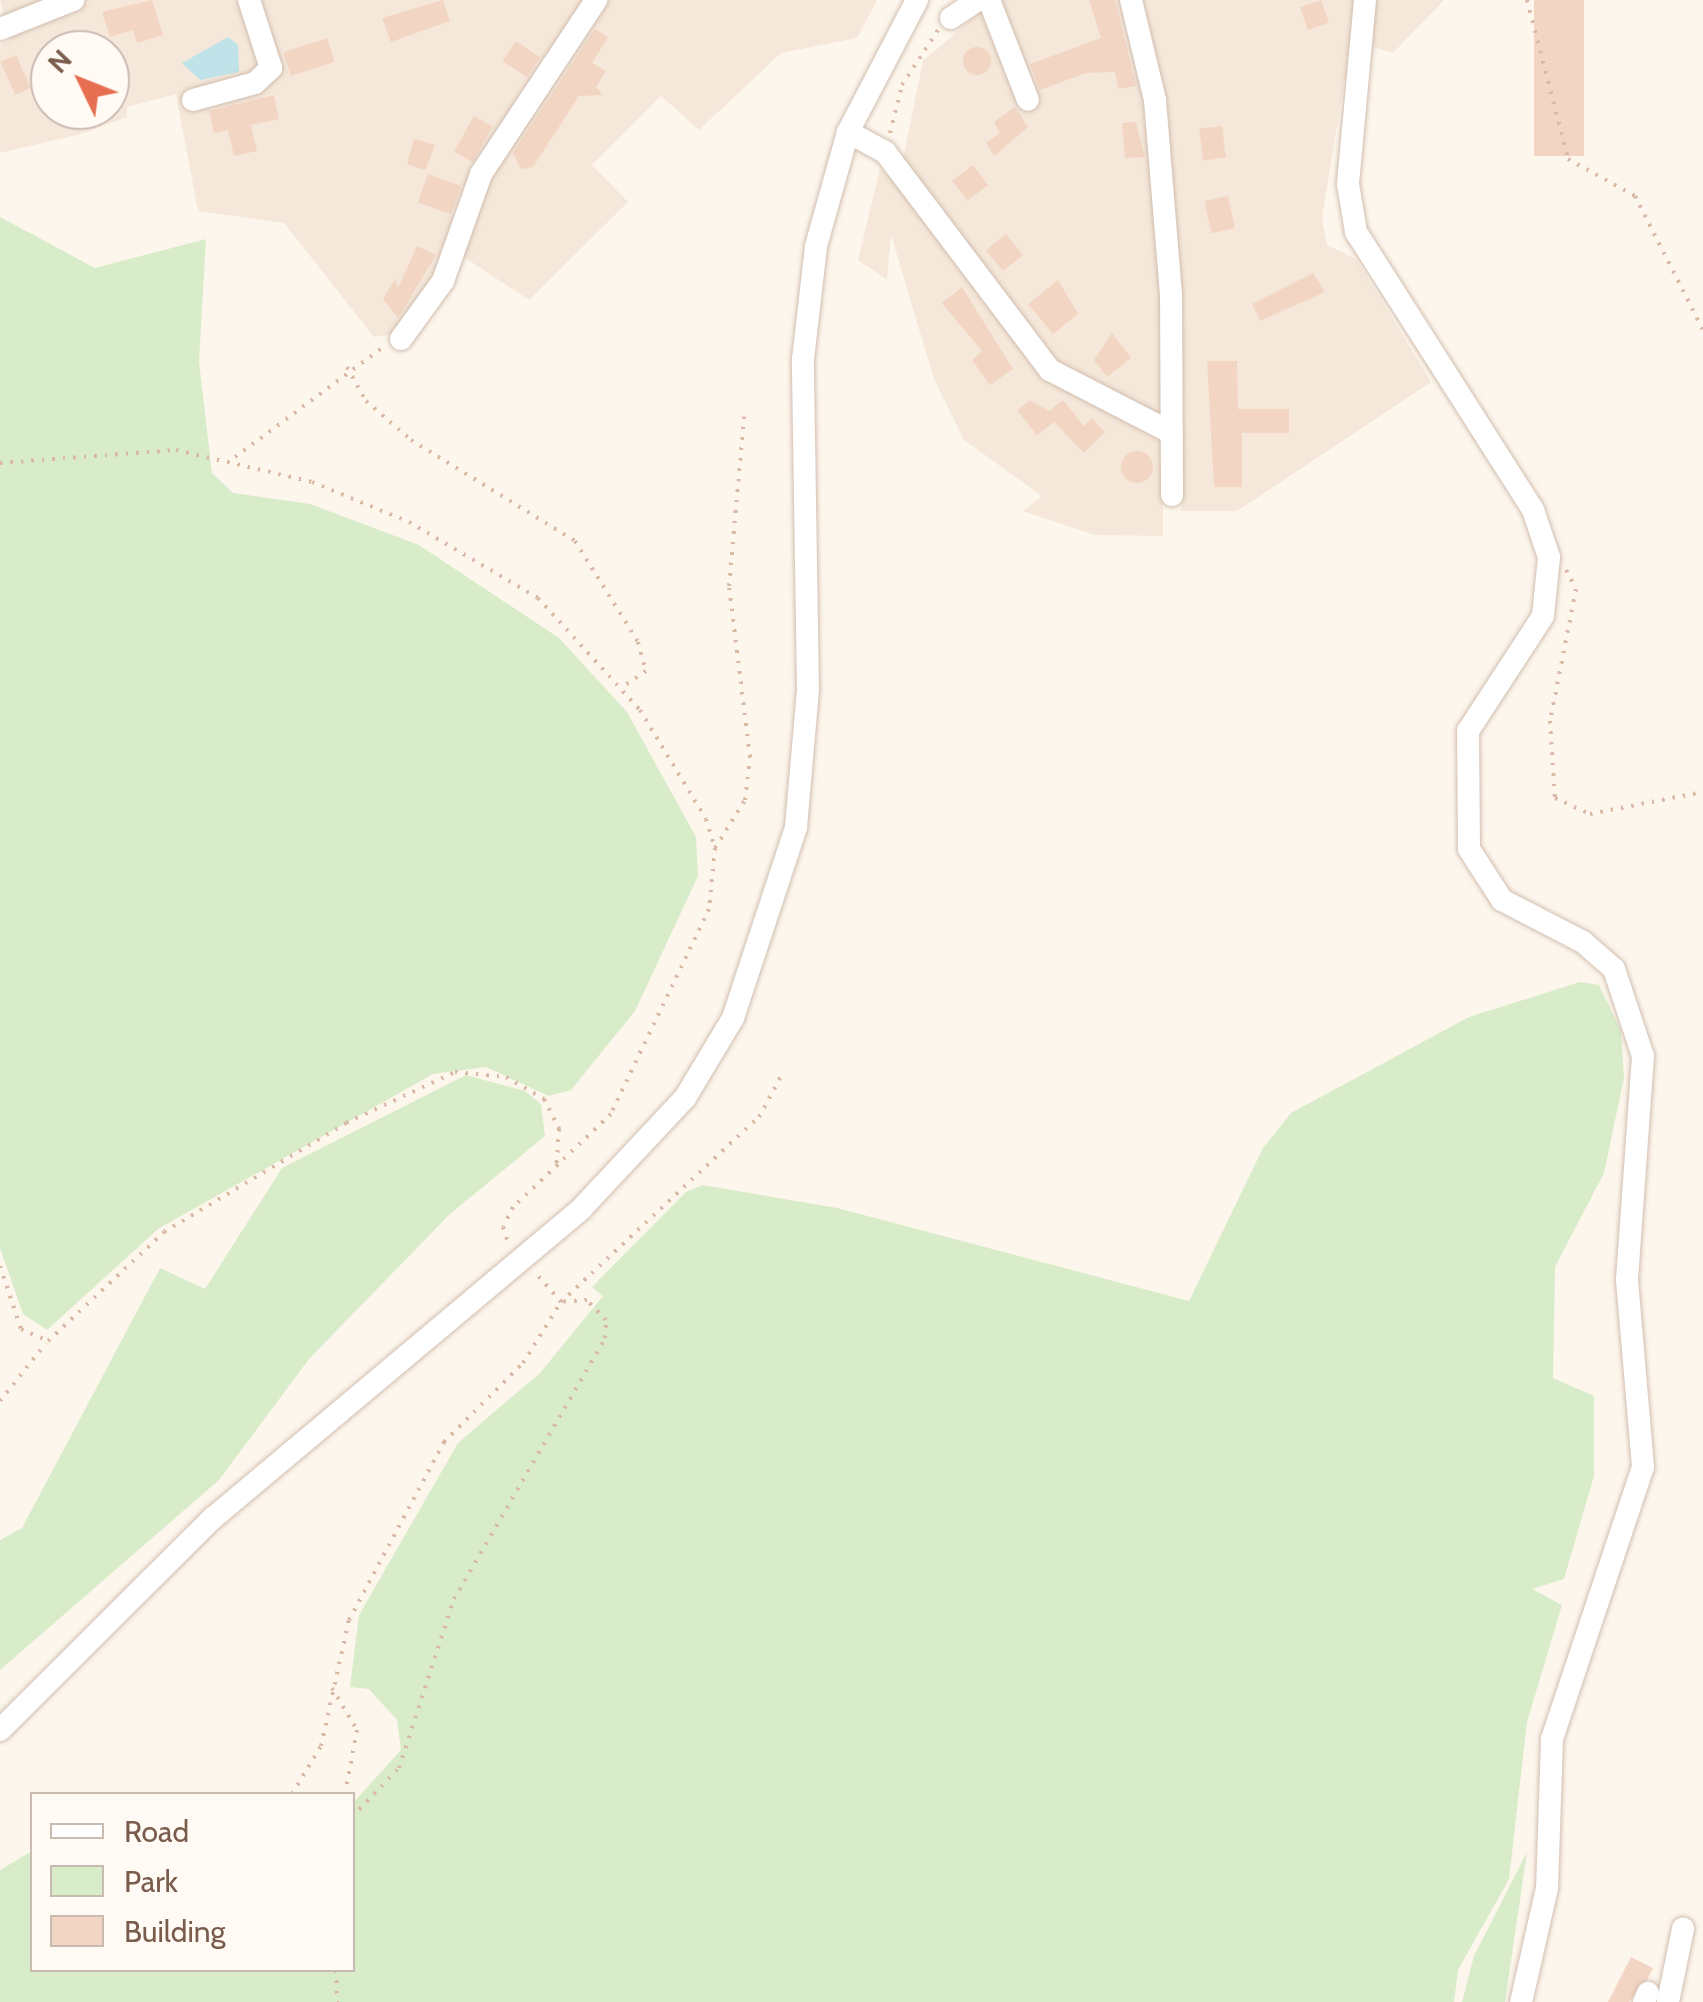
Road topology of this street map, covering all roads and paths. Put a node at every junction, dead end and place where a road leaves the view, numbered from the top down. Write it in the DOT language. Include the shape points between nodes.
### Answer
graph roads {
  1 [pos="73,0"];
  2 [pos="249,0"];
  3 [pos="596,0"];
  4 [pos="917,0"];
  5 [pos="978,0"];
  6 [pos="990,0"];
  7 [pos="1131,0"];
  8 [pos="1365,0"];
  9 [pos="1527,0"];
  10 [pos="952,18"];
  11 [pos="0,29"];
  12 [pos="193,100"];
  13 [pos="1028,100"];
  14 [pos="848,132"];
  15 [pos="885,152"];
  16 [pos="1703,330"];
  17 [pos="401,339"];
  18 [pos="347,367"];
  19 [pos="744,417"];
  20 [pos="1172,433"];
  21 [pos="236,457"];
  22 [pos="0,463"];
  23 [pos="1172,495"];
  24 [pos="1549,557"];
  25 [pos="622,687"];
  26 [pos="1703,792"];
  27 [pos="715,848"];
  28 [pos="784,1070"];
  29 [pos="556,1168"];
  30 [pos="522,1258"];
  31 [pos="0,1266"];
  32 [pos="561,1302"];
  33 [pos="48,1340"];
  34 [pos="0,1402"];
  35 [pos="331,1686"];
  36 [pos="0,1730"];
  37 [pos="293,1792"];
  38 [pos="345,1792"];
  39 [pos="355,1814"];
  40 [pos="1683,1929"];
  41 [pos="336,1972"];
  42 [pos="1653,1999"];
  43 [pos="337,2002"];
  44 [pos="1521,2002"];
  1 -- 11 [label="street"];
  2 -- 12 [label="street" via="271,68 255,83"];
  3 -- 17 [label="street" via="481,174 442,282"];
  4 -- 14 [label="street"];
  5 -- 10 [label="street"];
  6 -- 13 [label="street"];
  7 -- 20 [label="street" via="1154,100"];
  8 -- 24 [label="street" via="1348,184 1356,232 1533,510"];
  9 -- 16 [label="path" via="1568,159 1634,196"];
  10 -- 15 [label="path" via="902,85"];
  14 -- 15 [label="street"];
  14 -- 30 [label="street" via="816,246 802,358 808,690 796,827 733,1018 685,1098"];
  15 -- 20 [label="street" via="1050,370"];
  17 -- 18 [label="path"];
  18 -- 21 [label="path"];
  18 -- 25 [label="path" via="366,401 411,440 575,541 638,642 646,671"];
  19 -- 27 [label="path" via="729,586 750,758 744,800"];
  20 -- 23 [label="street"];
  21 -- 22 [label="path" via="176,450"];
  21 -- 25 [label="path" via="409,522 471,557 538,598"];
  24 -- 26 [label="path" via="1576,589 1550,722 1555,798 1590,814"];
  24 -- 44 [label="street" via="1543,616 1468,731 1464,804 1484,881 1528,918 1599,954 1636,1017 1643,1098 1627,1280 1645,1448 1637,1497 1552,1739 1550,1862"];
  25 -- 27 [label="path" via="686,783"];
  27 -- 29 [label="path" via="709,909 658,1027 611,1114"];
  28 -- 32 [label="path" via="759,1117"];
  29 -- 30 [label="path" via="502,1227"];
  29 -- 33 [label="path" via="559,1129 544,1099 506,1077 455,1072 346,1123 164,1232"];
  30 -- 32 [label="path"];
  30 -- 36 [label="street" via="214,1518"];
  31 -- 33 [label="path" via="21,1329"];
  32 -- 35 [label="path" via="523,1364 444,1442 349,1620"];
  32 -- 39 [label="path" via="587,1300 606,1320 605,1338 454,1598 399,1768"];
  33 -- 34 [label="path"];
  35 -- 37 [label="path" via="317,1757"];
  35 -- 38 [label="path" via="358,1730"];
  40 -- 42 [label="street"];
  41 -- 43 [label="path"];
}
